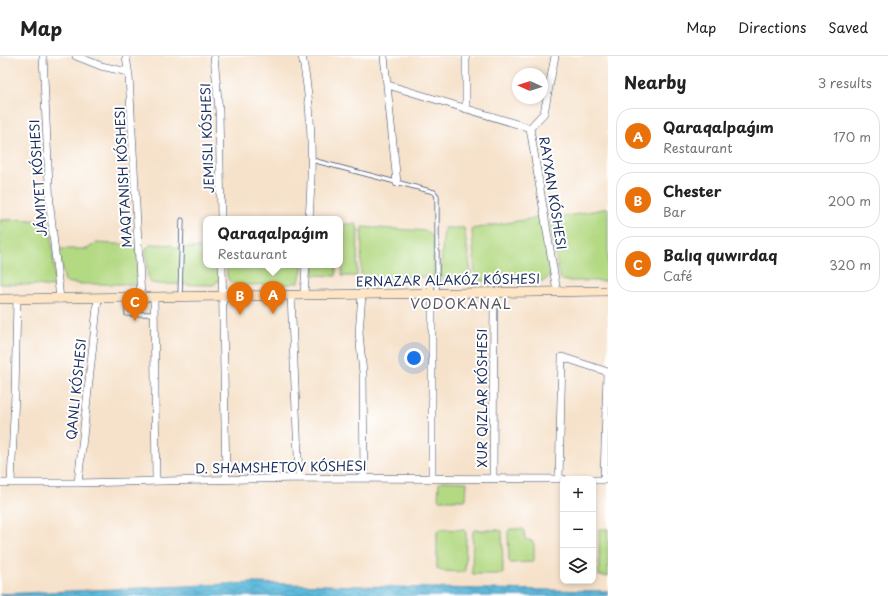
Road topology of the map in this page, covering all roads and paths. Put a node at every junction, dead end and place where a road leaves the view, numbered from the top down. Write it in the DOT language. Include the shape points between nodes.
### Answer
graph roads {
  1 [pos="43,56"];
  2 [pos="76,56"];
  3 [pos="126,56"];
  4 [pos="214,56"];
  5 [pos="302,56"];
  6 [pos="384,56"];
  7 [pos="466,56"];
  8 [pos="555,56"];
  9 [pos="128,72"];
  10 [pos="388,85"];
  11 [pos="466,109"];
  12 [pos="530,128"];
  13 [pos="312,160"];
  14 [pos="397,183"];
  15 [pos="221,216"];
  16 [pos="309,216"];
  17 [pos="182,220"];
  18 [pos="222,268"];
  19 [pos="306,268"];
  20 [pos="608,291"];
  21 [pos="557,292"];
  22 [pos="494,293"];
  23 [pos="362,294"];
  24 [pos="434,294"];
  25 [pos="304,295"];
  26 [pos="291,296"];
  27 [pos="180,297"];
  28 [pos="222,297"];
  29 [pos="98,298"];
  30 [pos="127,298"];
  31 [pos="141,298"];
  32 [pos="154,298"];
  33 [pos="0,299"];
  34 [pos="17,299"];
  35 [pos="60,299"];
  36 [pos="154,314"];
  37 [pos="608,372"];
  38 [pos="561,476"];
  39 [pos="299,478"];
  40 [pos="364,478"];
  41 [pos="432,478"];
  42 [pos="493,478"];
  43 [pos="226,479"];
  44 [pos="560,479"];
  45 [pos="606,480"];
  46 [pos="156,481"];
  47 [pos="0,482"];
  48 [pos="11,482"];
  49 [pos="78,483"];
  1 -- 35 [label="street, JÁMIYET KÓSHESI" via="50,207"];
  2 -- 9 [label="street" via="101,66"];
  3 -- 9 [label="street"];
  4 -- 15 [label="street, JEMISLI KÓSHESI" via="220,111"];
  5 -- 13 [label="street" via="311,126"];
  6 -- 10 [label="street"];
  7 -- 11 [label="street"];
  8 -- 12 [label="street, RAYXAN KÓSHESI" via="544,113"];
  9 -- 31 [label="street"];
  10 -- 11 [label="street"];
  10 -- 14 [label="street"];
  11 -- 12 [label="street"];
  12 -- 21 [label="street, RAYXAN KÓSHESI"];
  13 -- 14 [label="lane"];
  13 -- 16 [label="street"];
  14 -- 24 [label="lane" via="434,192 437,196"];
  17 -- 27 [label="lane"];
  18 -- 28 [label="street"];
  19 -- 25 [label="street"];
  20 -- 21 [label="main road, ERNAZAR ALAKÓZ KÓSHESI"];
  21 -- 22 [label="main road, ERNAZAR ALAKÓZ KÓSHESI"];
  22 -- 24 [label="main road, ERNAZAR ALAKÓZ KÓSHESI"];
  22 -- 42 [label="street"];
  23 -- 24 [label="main road, ERNAZAR ALAKÓZ KÓSHESI"];
  23 -- 25 [label="main road, ERNAZAR ALAKÓZ KÓSHESI"];
  23 -- 40 [label="street" via="359,333 363,373"];
  24 -- 41 [label="street"];
  25 -- 26 [label="main road, ERNAZAR ALAKÓZ KÓSHESI"];
  26 -- 28 [label="main road, ERNAZAR ALAKÓZ KÓSHESI"];
  26 -- 39 [label="street"];
  27 -- 28 [label="main road, ERNAZAR ALAKÓZ KÓSHESI"];
  27 -- 32 [label="main road, ERNAZAR ALAKÓZ KÓSHESI"];
  28 -- 43 [label="street"];
  29 -- 30 [label="main road, ERNAZAR ALAKÓZ KÓSHESI"];
  29 -- 35 [label="main road, ERNAZAR ALAKÓZ KÓSHESI"];
  29 -- 49 [label="street"];
  30 -- 31 [label="main road, ERNAZAR ALAKÓZ KÓSHESI"];
  30 -- 36 [label="lane" via="127,314"];
  31 -- 32 [label="main road, ERNAZAR ALAKÓZ KÓSHESI"];
  32 -- 36 [label="street"];
  33 -- 34 [label="main road, ERNAZAR ALAKÓZ KÓSHESI"];
  34 -- 35 [label="main road, ERNAZAR ALAKÓZ KÓSHESI"];
  34 -- 48 [label="street"];
  36 -- 46 [label="street"];
  37 -- 38 [label="street" via="562,357"];
  37 -- 45 [label="street"];
  39 -- 40 [label="street, D. SHAMSHETOV KÓSHESI"];
  39 -- 43 [label="street, D. SHAMSHETOV KÓSHESI"];
  40 -- 41 [label="street, D. SHAMSHETOV KÓSHESI"];
  41 -- 42 [label="street, D. SHAMSHETOV KÓSHESI"];
  42 -- 44 [label="street, D. SHAMSHETOV KÓSHESI"];
  43 -- 46 [label="street, D. SHAMSHETOV KÓSHESI"];
  46 -- 49 [label="street, D. SHAMSHETOV KÓSHESI"];
  47 -- 48 [label="street, D. SHAMSHETOV KÓSHESI"];
  48 -- 49 [label="street, D. SHAMSHETOV KÓSHESI"];
}
